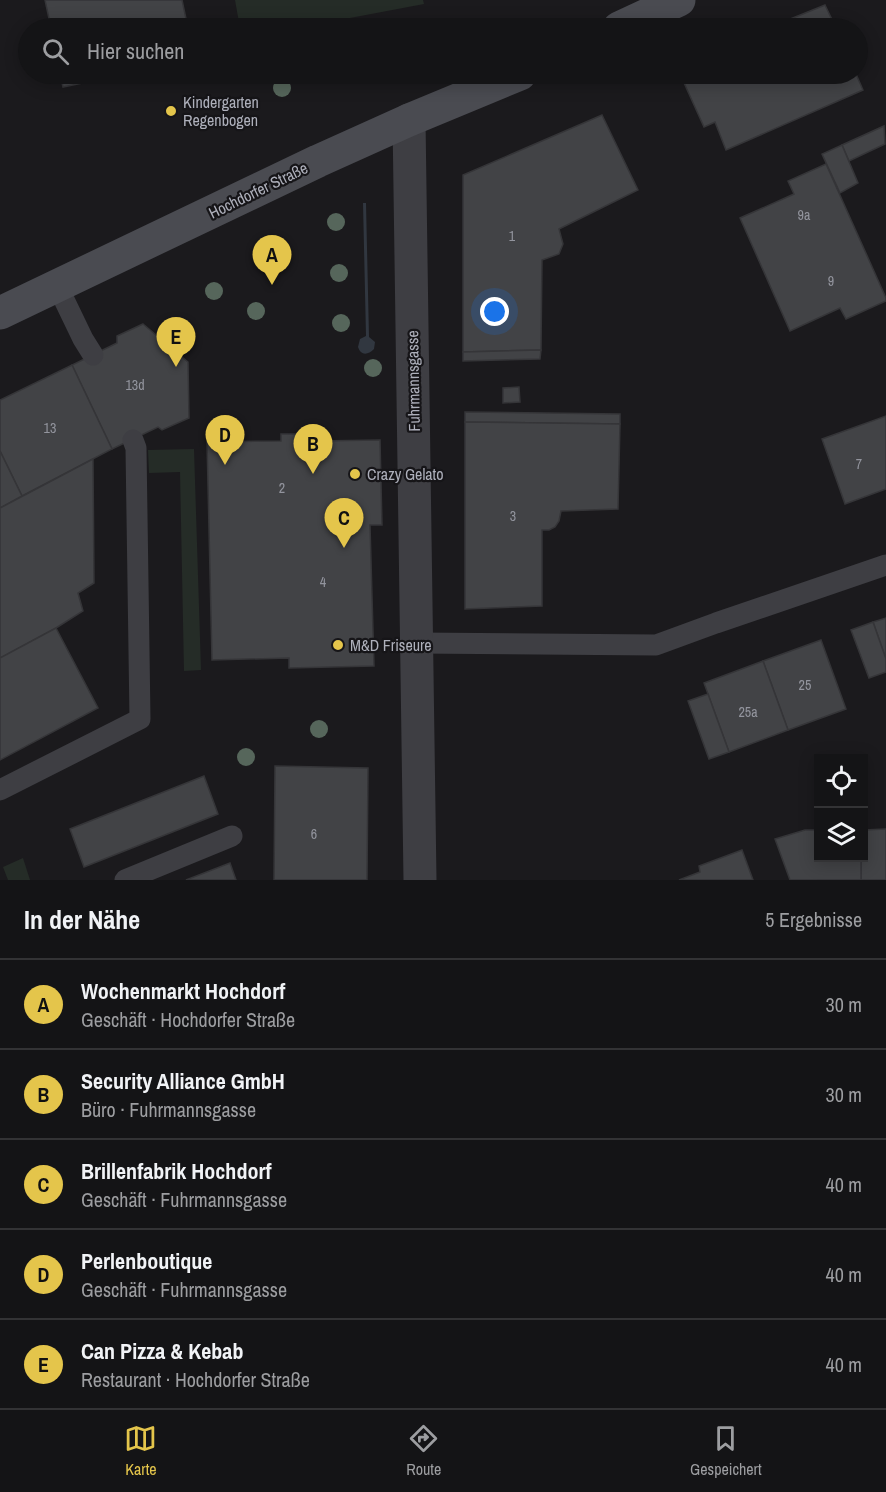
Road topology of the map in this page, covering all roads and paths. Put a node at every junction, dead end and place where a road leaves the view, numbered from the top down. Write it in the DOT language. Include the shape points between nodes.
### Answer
graph roads {
  1 [pos="679,0"];
  2 [pos="640,18"];
  3 [pos="495,84"];
  4 [pos="409,120"];
  5 [pos="57,285"];
  6 [pos="0,313"];
  7 [pos="93,355"];
  8 [pos="133,440"];
  9 [pos="886,565"];
  10 [pos="417,643"];
  11 [pos="0,790"];
  12 [pos="232,836"];
  13 [pos="125,880"];
  14 [pos="420,880"];
  1 -- 2 [label="street"];
  3 -- 4 [label="street, Hochdorfer Straße"];
  4 -- 5 [label="street, Hochdorfer Straße"];
  4 -- 10 [label="street, Fuhrmannsgasse"];
  5 -- 6 [label="street, Hochdorfer Straße"];
  5 -- 7 [label="lane"];
  8 -- 11 [label="lane" via="140,719"];
  9 -- 10 [label="lane" via="656,645"];
  10 -- 14 [label="street, Fuhrmannsgasse"];
  12 -- 13 [label="lane"];
}
